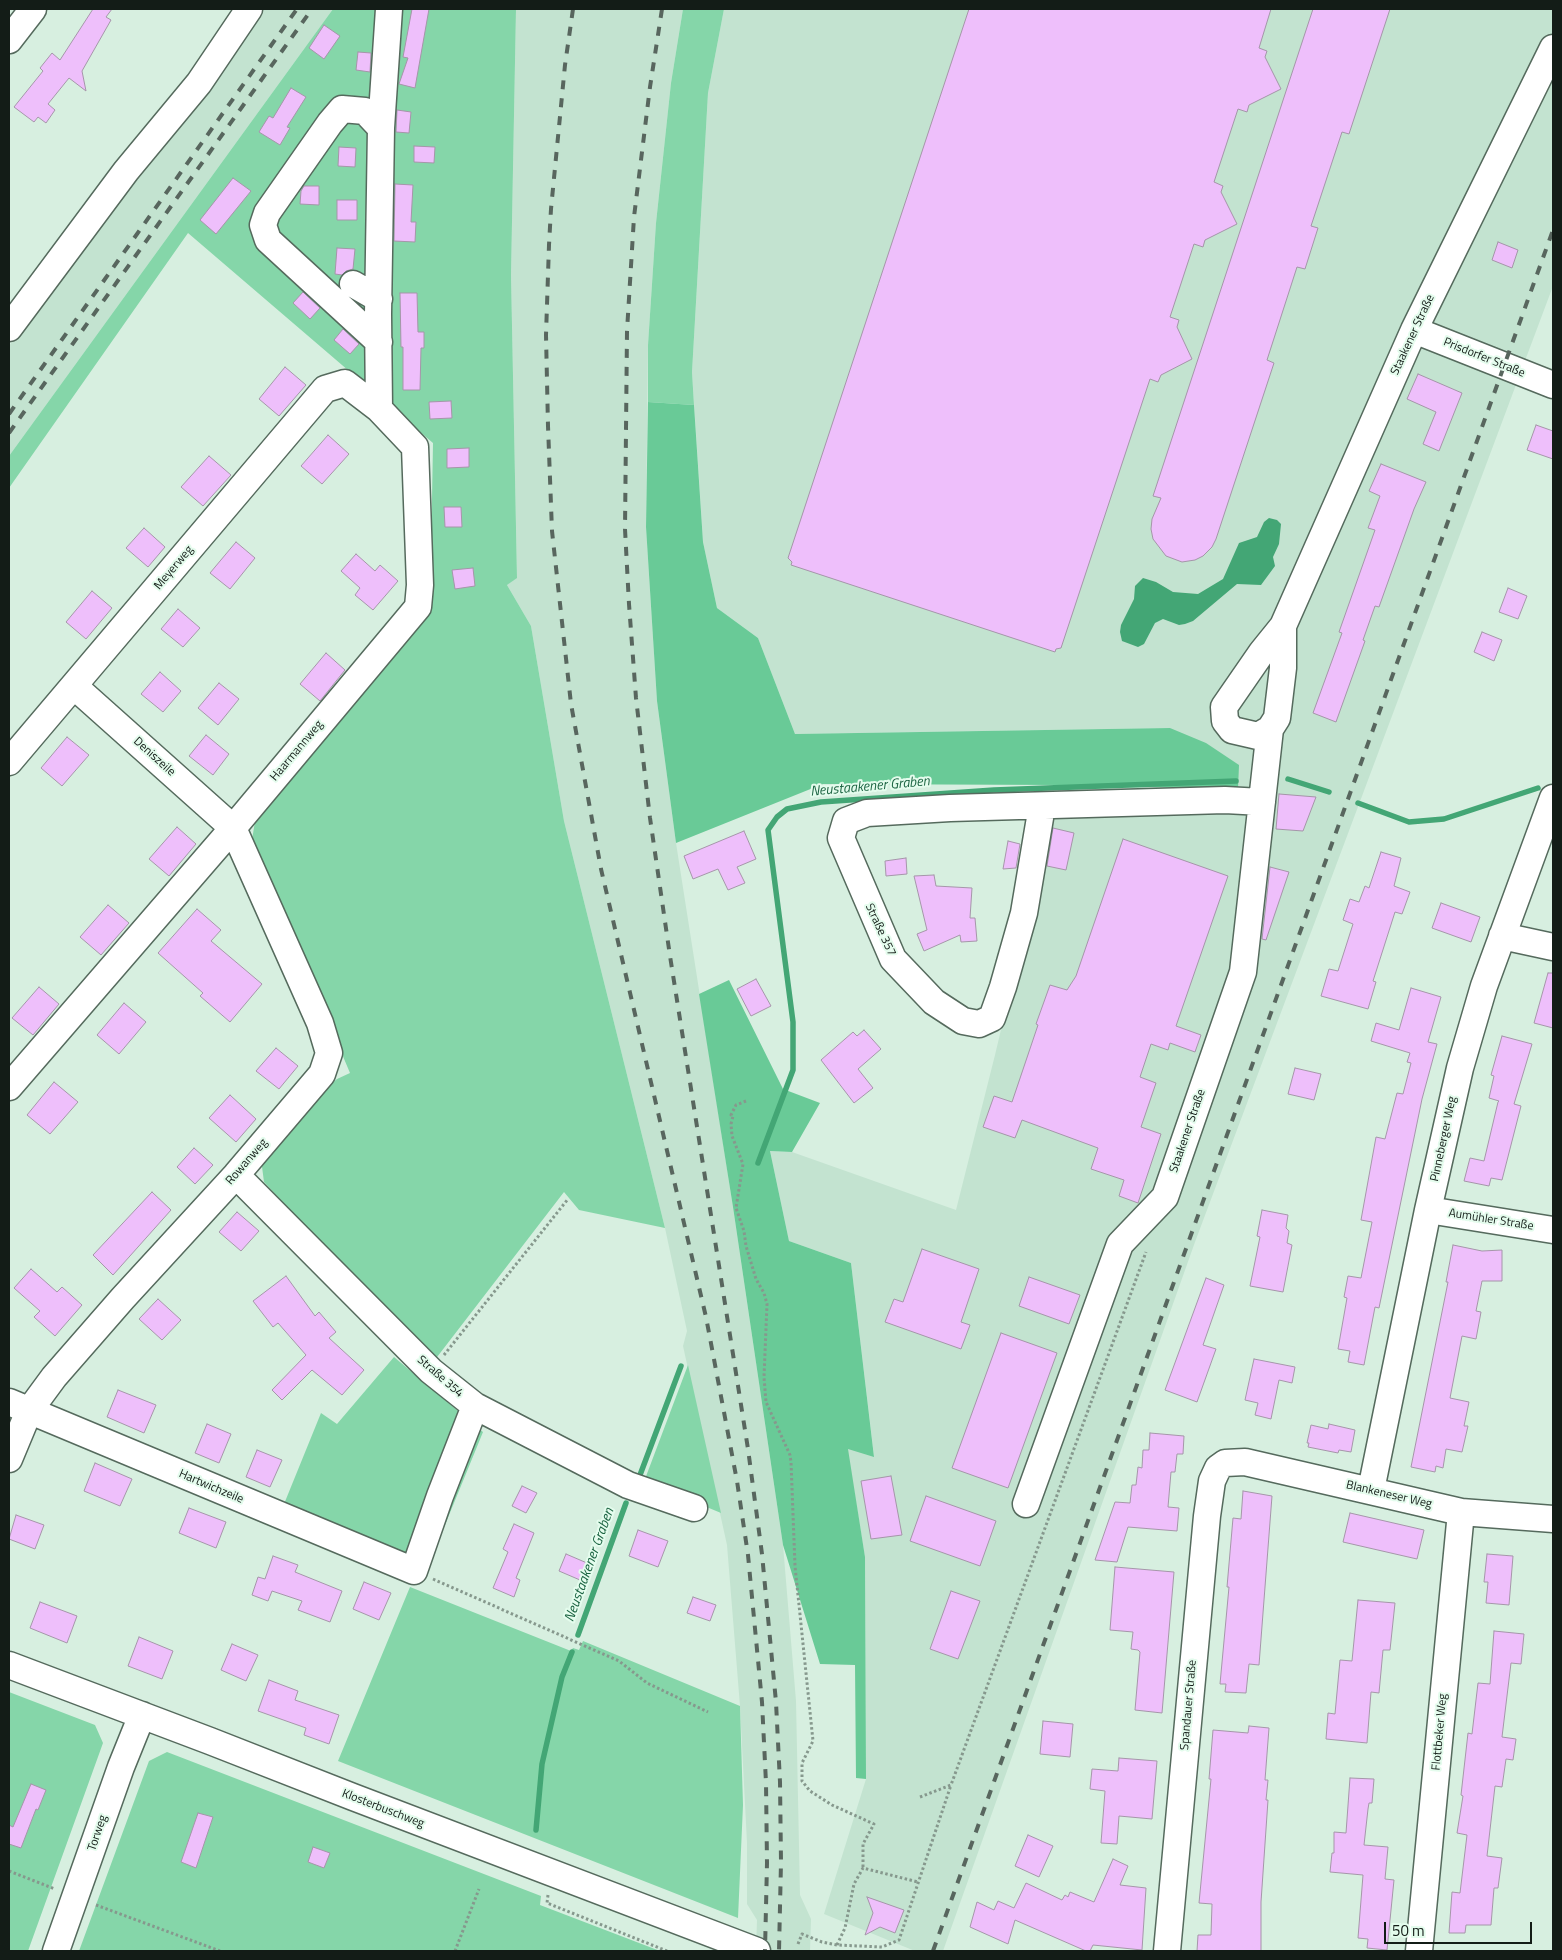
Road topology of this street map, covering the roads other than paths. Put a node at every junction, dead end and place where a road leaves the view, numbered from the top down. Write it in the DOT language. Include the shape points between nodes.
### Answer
graph roads {
  1 [pos="33,9"];
  2 [pos="249,9"];
  3 [pos="389,9"];
  4 [pos="9,40"];
  5 [pos="1553,48"];
  6 [pos="376,112"];
  7 [pos="353,284"];
  8 [pos="378,298"];
  9 [pos="9,328"];
  10 [pos="1414,330"];
  11 [pos="379,342"];
  12 [pos="345,383"];
  13 [pos="1553,385"];
  14 [pos="380,409"];
  15 [pos="1283,626"];
  16 [pos="74,686"];
  17 [pos="1270,729"];
  18 [pos="9,762"];
  19 [pos="1553,798"];
  20 [pos="1262,802"];
  21 [pos="1042,806"];
  22 [pos="233,828"];
  23 [pos="1502,936"];
  24 [pos="1553,946"];
  25 [pos="9,1087"];
  26 [pos="236,1175"];
  27 [pos="1428,1210"];
  28 [pos="1553,1230"];
  29 [pos="475,1406"];
  30 [pos="19,1407"];
  31 [pos="9,1459"];
  32 [pos="1225,1463"];
  33 [pos="1371,1490"];
  34 [pos="1026,1504"];
  35 [pos="694,1508"];
  36 [pos="1461,1512"];
  37 [pos="1553,1519"];
  38 [pos="9,1665"];
  39 [pos="142,1715"];
  40 [pos="56,1951"];
  41 [pos="757,1951"];
  42 [pos="1167,1951"];
  43 [pos="1419,1951"];
  1 -- 4 [label="street"];
  2 -- 9 [label="street" via="200,83 126,171"];
  3 -- 6 [label="street"];
  5 -- 10 [label="street, Staakener Straße"];
  6 -- 8 [label="street"];
  6 -- 11 [label="street" via="342,109 267,213 263,225 268,240"];
  7 -- 8 [label="street"];
  8 -- 11 [label="street"];
  10 -- 13 [label="street, Prisdorfer Straße"];
  10 -- 15 [label="street, Staakener Straße"];
  11 -- 14 [label="street"];
  12 -- 14 [label="street, Haarmannweg"];
  12 -- 16 [label="street, Meyerweg" via="325,389"];
  14 -- 22 [label="street, Haarmannweg" via="415,447 418,607"];
  15 -- 17 [label="street, Staakener Straße" via="1283,668 1277,718"];
  15 -- 17 [label="street, Staakener Straße" via="1224,707 1225,721 1232,730 1258,736"];
  16 -- 18 [label="street, Meyerweg"];
  16 -- 22 [label="street, Deniszeile"];
  17 -- 20 [label="street, Staakener Straße"];
  19 -- 23 [label="street, Pinneberger Weg"];
  20 -- 21 [label="street, Straße 357" via="1225,800"];
  20 -- 34 [label="street, Staakener Straße" via="1243,972 1165,1197 1120,1244"];
  21 -- 21 [label="street, Straße 357" via="1024,913 992,1018 979,1024 963,1021 934,1002 893,958 841,838 846,821 867,813"];
  22 -- 25 [label="street, Haarmannweg"];
  22 -- 26 [label="street, Rowanweg" via="320,1024 329,1053 322,1074"];
  23 -- 24 [label="street"];
  23 -- 27 [label="street, Pinneberger Weg" via="1460,1068"];
  26 -- 29 [label="street, Straße 354" via="431,1371"];
  26 -- 30 [label="street, Rowanweg" via="54,1377"];
  27 -- 28 [label="street, Aumühler Straße"];
  27 -- 33 [label="street, Pinneberger Weg"];
  29 -- 30 [label="street, Hartwichzeile" via="414,1571"];
  29 -- 35 [label="street, Straße 354" via="628,1485"];
  30 -- 31 [label="street, Rowanweg"];
  32 -- 33 [label="street, Blankeneser Weg" via="1245,1462"];
  32 -- 42 [label="street, Spandauer Straße" via="1218,1468 1212,1481 1207,1516"];
  33 -- 36 [label="street, Blankeneser Weg"];
  36 -- 37 [label="street, Blankeneser Weg"];
  36 -- 43 [label="street, Flottbeker Weg"];
  38 -- 39 [label="street, Klosterbuschweg"];
  39 -- 40 [label="street, Torweg" via="120,1767"];
  39 -- 41 [label="street, Klosterbuschweg"];
}
